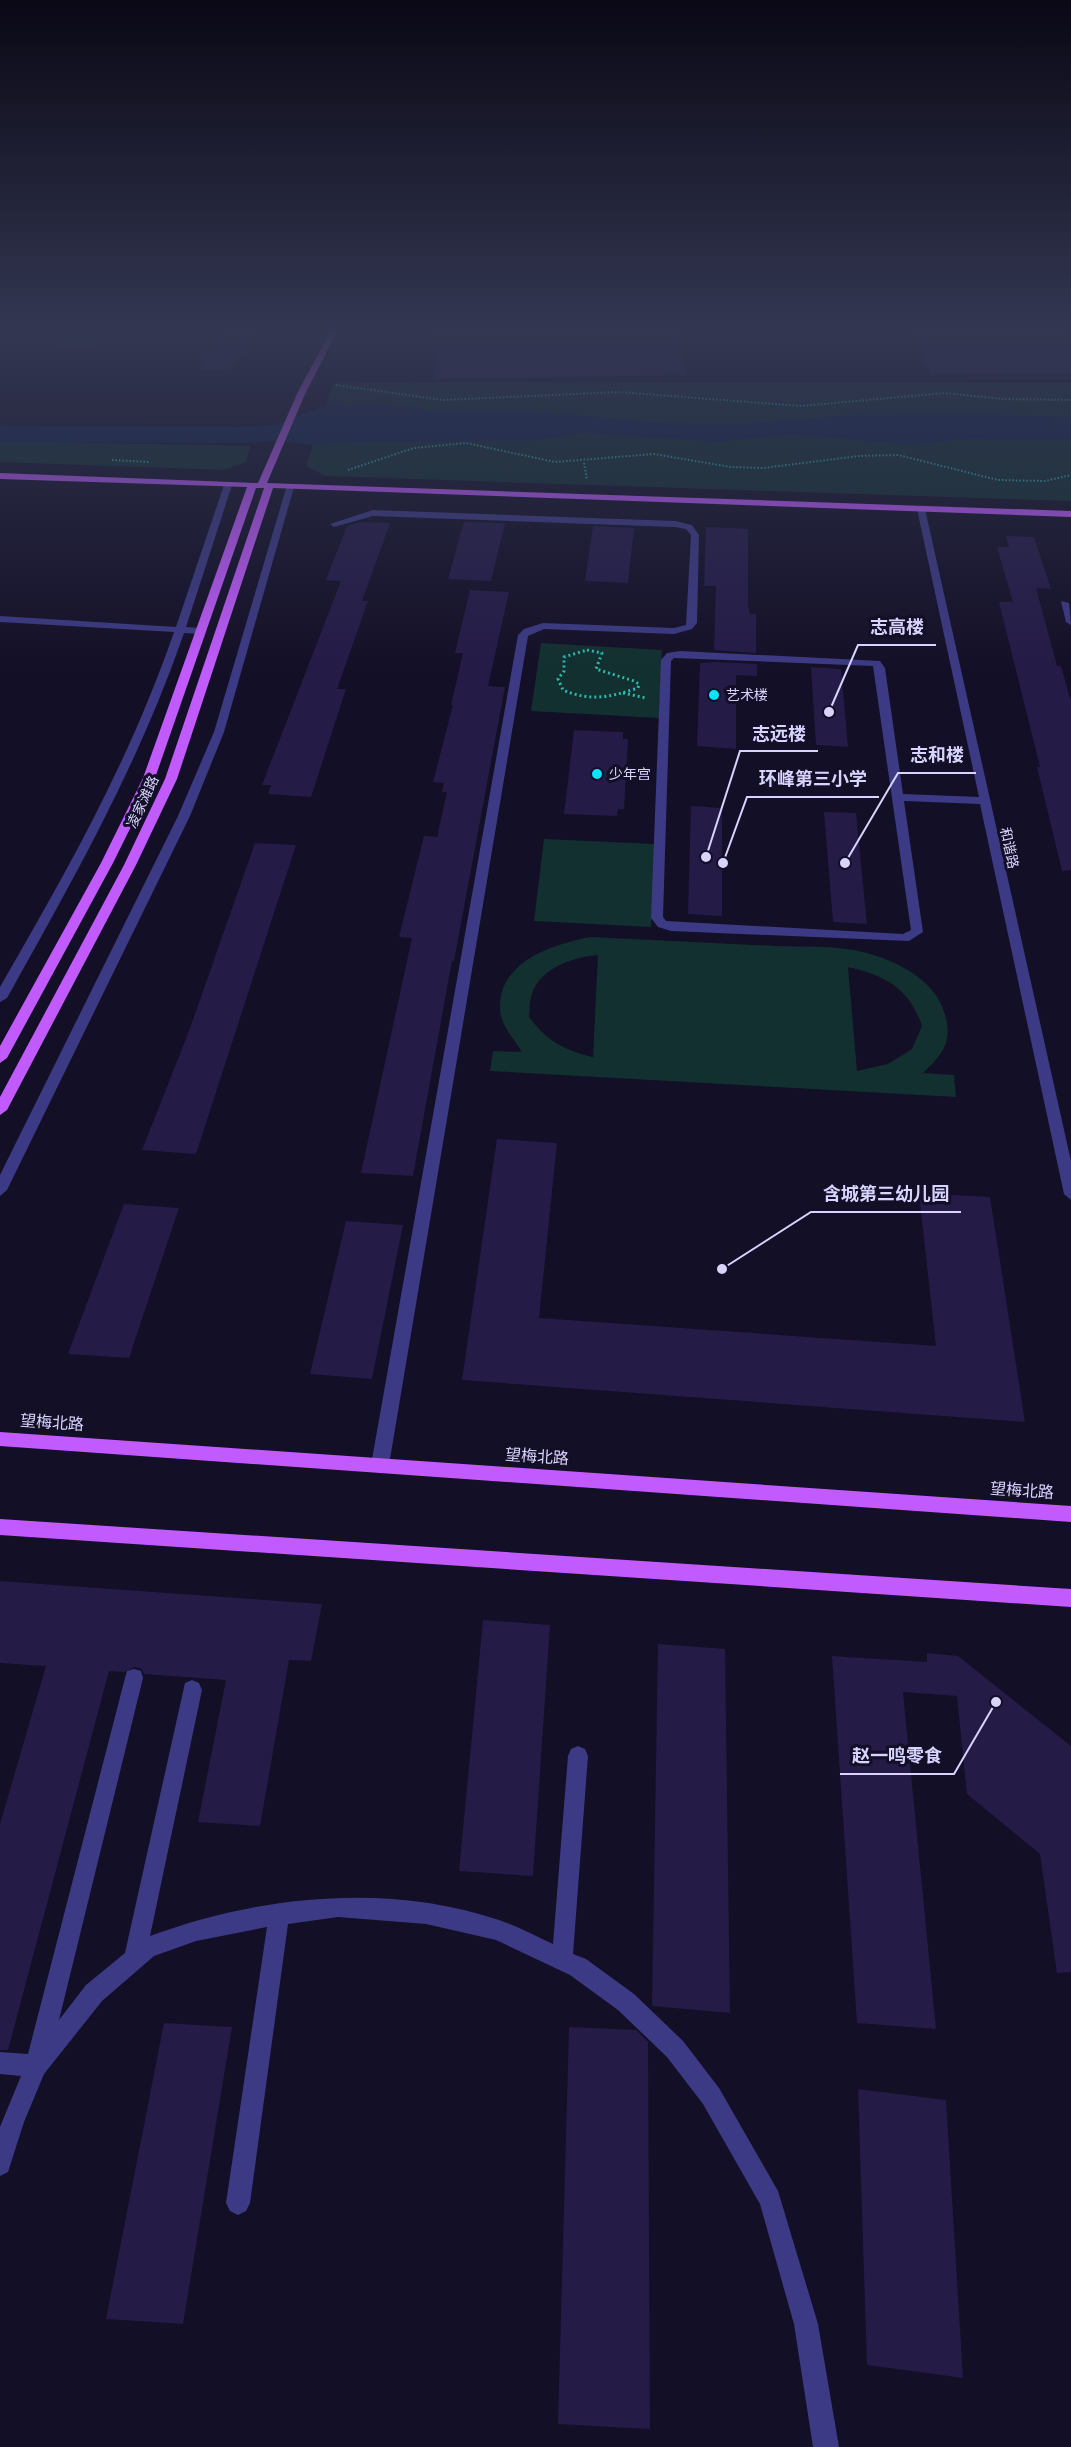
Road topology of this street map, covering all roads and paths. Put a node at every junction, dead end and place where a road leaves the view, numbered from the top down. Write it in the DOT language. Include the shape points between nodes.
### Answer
graph roads {
  1 [pos="278,444"];
  2 [pos="431,444"];
  3 [pos="483,444"];
  4 [pos="584,463"];
  5 [pos="339,474"];
  6 [pos="1071,475"];
  7 [pos="0,476"];
  8 [pos="588,484"];
  9 [pos="228,485"];
  10 [pos="260,486"];
  11 [pos="290,487"];
  12 [pos="921,509"];
  13 [pos="1071,514"];
  14 [pos="334,524"];
  15 [pos="1064,603"];
  16 [pos="0,619"];
  17 [pos="1071,622"];
  18 [pos="180,629"];
  19 [pos="201,631"];
  20 [pos="623,693"];
  21 [pos="665,699"];
  22 [pos="897,797"];
  23 [pos="983,801"];
  24 [pos="4,984"];
  25 [pos="0,998"];
  26 [pos="0,1058"];
  27 [pos="0,1110"];
  28 [pos="0,1190"];
  29 [pos="1071,1194"];
  30 [pos="0,1439"];
  31 [pos="380,1465"];
  32 [pos="1071,1514"];
  33 [pos="0,1527"];
  34 [pos="1071,1598"];
  35 [pos="134,1678"];
  36 [pos="192,1690"];
  37 [pos="578,1756"];
  38 [pos="279,1915"];
  39 [pos="134,1960"];
  40 [pos="562,1960"];
  41 [pos="0,2063"];
  42 [pos="36,2066"];
  43 [pos="0,2164"];
  44 [pos="238,2203"];
  45 [pos="826,2447"];
  1 -- 10 [label="main road, 凌家滩路"];
  2 -- 5 [label="path" via="402,449"];
  3 -- 4 [label="path" via="551,462"];
  4 -- 6 [label="path" via="641,454 743,468 775,468 898,455 954,471 1024,482 1056,481"];
  4 -- 8 [label="path"];
  7 -- 9 [label="main road"];
  9 -- 10 [label="main road"];
  9 -- 18 [label="street"];
  10 -- 11 [label="main road"];
  10 -- 19 [label="main road, 凌家滩路"];
  10 -- 27 [label="main road, 凌家滩路" via="171,779 130,865"];
  11 -- 12 [label="main road"];
  11 -- 28 [label="street" via="219,732 206,764"];
  12 -- 13 [label="main road"];
  12 -- 23 [label="street, 和谐路"];
  14 -- 31 [label="street" via="373,513 675,525 689,527 695,535 689,627 674,631 543,626 523,635"];
  15 -- 17 [label="street"];
  16 -- 18 [label="street"];
  18 -- 19 [label="street"];
  18 -- 24 [label="street" via="119,781"];
  19 -- 26 [label="main road, 凌家滩路" via="149,778"];
  20 -- 20 [label="path" via="639,684 596,669 602,653 587,650 564,657 564,671 558,679 563,690 588,700 606,700"];
  20 -- 21 [label="path"];
  21 -- 22 [label="street" via="666,660 671,655 876,663 880,668"];
  21 -- 22 [label="street" via="657,918 662,924 910,937 917,932"];
  22 -- 23 [label="street"];
  23 -- 29 [label="street, 和谐路"];
  24 -- 25 [label="street"];
  30 -- 31 [label="main road, 望梅北路"];
  31 -- 32 [label="main road, 望梅北路"];
  33 -- 34 [label="main road"];
  35 -- 42 [label="street"];
  36 -- 39 [label="street"];
  37 -- 40 [label="street"];
  38 -- 39 [label="street" via="196,1930 147,1948"];
  38 -- 40 [label="street" via="338,1907 426,1913 498,1930"];
  38 -- 44 [label="street"];
  39 -- 42 [label="street" via="94,1993"];
  40 -- 45 [label="street" via="626,2002 675,2049 711,2096 770,2199 806,2324"];
  41 -- 42 [label="street"];
  42 -- 43 [label="street"];
}
